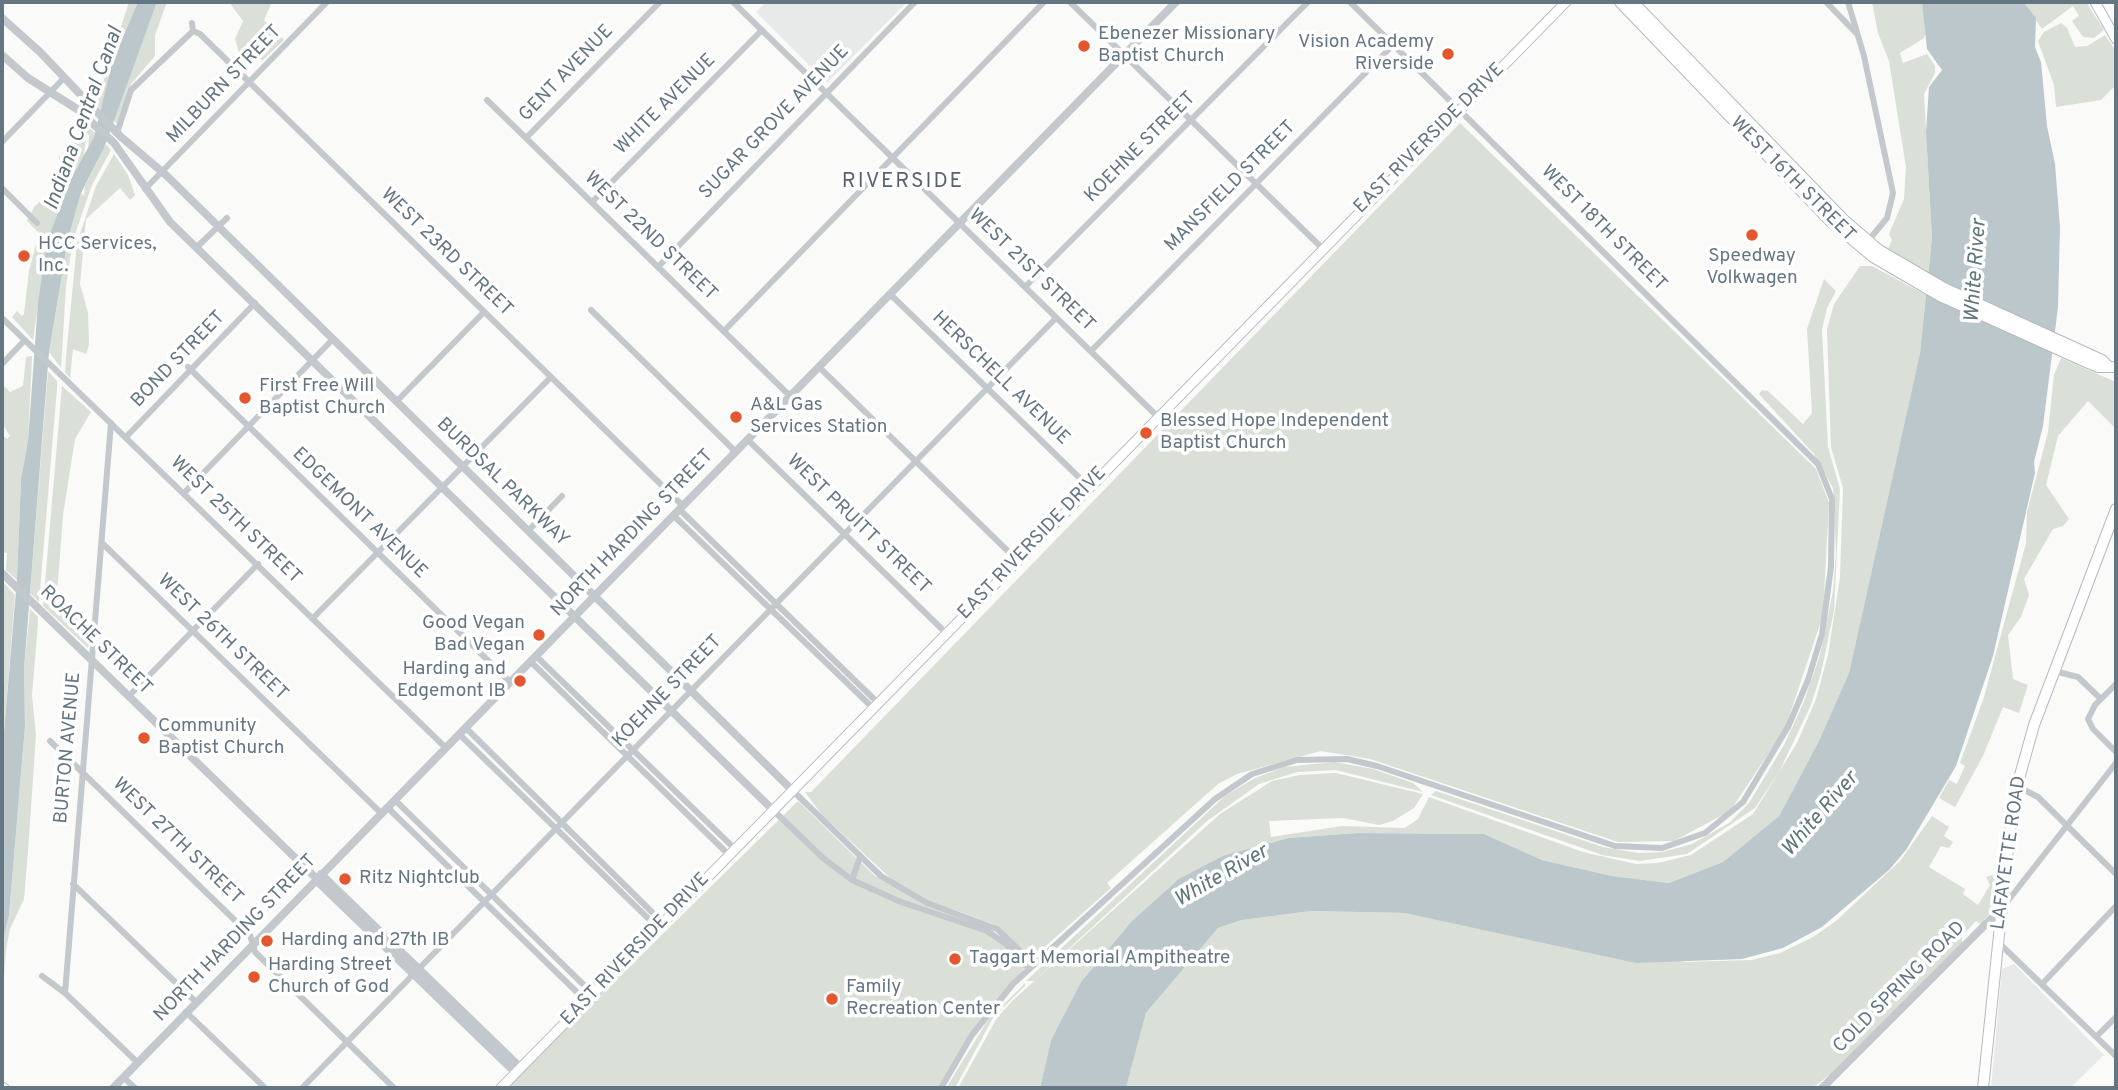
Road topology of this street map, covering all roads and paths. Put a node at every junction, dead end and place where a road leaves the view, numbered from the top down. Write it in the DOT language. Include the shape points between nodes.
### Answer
graph roads {
  1 [pos="327,2"];
  2 [pos="660,2"];
  3 [pos="733,2"];
  4 [pos="915,2"];
  5 [pos="1044,2"];
  6 [pos="1070,2"];
  7 [pos="1175,2"];
  8 [pos="1308,2"];
  9 [pos="1350,2"];
  10 [pos="1566,2"];
  11 [pos="1620,2"];
  12 [pos="1633,2"];
  13 [pos="1826,2"];
  14 [pos="1848,2"];
  15 [pos="2095,2"];
  16 [pos="2,18"];
  17 [pos="192,23"];
  18 [pos="762,30"];
  19 [pos="193,32"];
  20 [pos="1858,35"];
  21 [pos="2116,39"];
  22 [pos="1394,44"];
  23 [pos="1123,54"];
  24 [pos="2,55"];
  25 [pos="64,78"];
  26 [pos="249,82"];
  27 [pos="51,92"];
  28 [pos="826,93"];
  29 [pos="487,100"];
  30 [pos="1459,109"];
  31 [pos="1191,120"];
  32 [pos="115,131"];
  33 [pos="526,138"];
  34 [pos="2,142"];
  35 [pos="892,157"];
  36 [pos="163,172"];
  37 [pos="1256,184"];
  38 [pos="2,188"];
  39 [pos="145,189"];
  40 [pos="592,202"];
  41 [pos="227,218"];
  42 [pos="37,223"];
  43 [pos="959,223"];
  44 [pos="217,226"];
  45 [pos="1868,241"];
  46 [pos="197,247"];
  47 [pos="1322,248"];
  48 [pos="658,267"];
  49 [pos="1906,273"];
  50 [pos="1025,287"];
  51 [pos="890,294"];
  52 [pos="255,303"];
  53 [pos="591,310"];
  54 [pos="484,312"];
  55 [pos="2,318"];
  56 [pos="1056,318"];
  57 [pos="724,331"];
  58 [pos="332,340"];
  59 [pos="26,342"];
  60 [pos="1091,351"];
  61 [pos="313,360"];
  62 [pos="2,364"];
  63 [pos="819,367"];
  64 [pos="189,369"];
  65 [pos="2115,369"];
  66 [pos="551,377"];
  67 [pos="987,388"];
  68 [pos="790,396"];
  69 [pos="396,402"];
  70 [pos="1157,416"];
  71 [pos="111,423"];
  72 [pos="248,427"];
  73 [pos="126,437"];
  74 [pos="748,440"];
  75 [pos="736,452"];
  76 [pos="915,461"];
  77 [pos="462,467"];
  78 [pos="443,487"];
  79 [pos="1089,487"];
  80 [pos="184,493"];
  81 [pos="562,496"];
  82 [pos="2116,509"];
  83 [pos="678,510"];
  84 [pos="528,531"];
  85 [pos="845,533"];
  86 [pos="102,543"];
  87 [pos="377,553"];
  88 [pos="1017,560"];
  89 [pos="258,564"];
  90 [pos="4,575"];
  91 [pos="594,596"];
  92 [pos="773,606"];
  93 [pos="575,616"];
  94 [pos="313,618"];
  95 [pos="193,631"];
  96 [pos="946,633"];
  97 [pos="533,659"];
  98 [pos="92,660"];
  99 [pos="2054,671"];
  100 [pos="509,682"];
  101 [pos="2116,684"];
  102 [pos="691,691"];
  103 [pos="129,696"];
  104 [pos="2101,699"];
  105 [pos="875,706"];
  106 [pos="672,710"];
  107 [pos="463,731"];
  108 [pos="50,741"];
  109 [pos="446,748"];
  110 [pos="633,750"];
  111 [pos="2116,752"];
  112 [pos="627,756"];
  113 [pos="2116,763"];
  114 [pos="82,773"];
  115 [pos="2017,786"];
  116 [pos="792,790"];
  117 [pos="395,800"];
  118 [pos="773,810"];
  119 [pos="385,811"];
  120 [pos="562,822"];
  121 [pos="2067,825"];
  122 [pos="556,828"];
  123 [pos="732,852"];
  124 [pos="860,857"];
  125 [pos="2116,874"];
  126 [pos="318,878"];
  127 [pos="852,880"];
  128 [pos="73,884"];
  129 [pos="491,895"];
  130 [pos="484,902"];
  131 [pos="2116,906"];
  132 [pos="2001,909"];
  133 [pos="661,925"];
  134 [pos="1998,942"];
  135 [pos="253,944"];
  136 [pos="1031,966"];
  137 [pos="416,971"];
  138 [pos="42,976"];
  139 [pos="2042,984"];
  140 [pos="65,993"];
  141 [pos="589,998"];
  142 [pos="196,1002"];
  143 [pos="186,1012"];
  144 [pos="2116,1017"];
  145 [pos="2096,1037"];
  146 [pos="347,1042"];
  147 [pos="2116,1056"];
  148 [pos="138,1063"];
  149 [pos="519,1070"];
  150 [pos="124,1078"];
  151 [pos="113,1088"];
  152 [pos="135,1088"];
  153 [pos="265,1088"];
  154 [pos="302,1088"];
  155 [pos="394,1088"];
  156 [pos="501,1088"];
  157 [pos="941,1088"];
  158 [pos="1822,1088"];
  159 [pos="1983,1088"];
  1 -- 26 [label="street, MILBURN STREET"];
  2 -- 33 [label="street, GENT AVENUE"];
  3 -- 18 [label="street, WEST 21ST STREET"];
  4 -- 28 [label="street, SUGAR GROVE AVENUE"];
  5 -- 35 [label="street"];
  6 -- 23 [label="street"];
  7 -- 23 [label="street, NORTH HARDING STREET"];
  8 -- 31 [label="street, KOEHNE STREET"];
  9 -- 22 [label="street, WEST 18TH STREET"];
  10 -- 30 [label="main road, EAST RIVERSIDE DRIVE"];
  11 -- 49 [label="main road, WEST 16TH STREET" via="1836,227"];
  12 -- 45 [label="main road, WEST 16TH STREET"];
  13 -- 20 [label="street"];
  14 -- 20 [label="street"];
  15 -- 21 [label="main road"];
  16 -- 25 [label="street, BURDSAL PARKWAY"];
  17 -- 19 [label="street"];
  18 -- 28 [label="street, WEST 21ST STREET"];
  18 -- 40 [label="street, WHITE AVENUE"];
  19 -- 26 [label="street, WEST 23RD STREET"];
  19 -- 32 [label="street" via="131,90"];
  20 -- 45 [label="street" via="1893,196 1887,218"];
  22 -- 30 [label="street, WEST 18TH STREET"];
  22 -- 37 [label="street, MANSFIELD STREET"];
  23 -- 31 [label="street"];
  23 -- 43 [label="street, NORTH HARDING STREET"];
  24 -- 27 [label="street"];
  25 -- 27 [label="street"];
  25 -- 32 [label="street, BURDSAL PARKWAY"];
  26 -- 36 [label="street, MILBURN STREET"];
  26 -- 54 [label="street, WEST 23RD STREET"];
  27 -- 34 [label="street"];
  27 -- 39 [label="street" via="114,143"];
  28 -- 35 [label="street, WEST 21ST STREET"];
  28 -- 48 [label="street, SUGAR GROVE AVENUE"];
  29 -- 33 [label="street, WEST 22ND STREET"];
  30 -- 47 [label="main road, EAST RIVERSIDE DRIVE"];
  30 -- 136 [label="street, WEST 18TH STREET" via="1811,455 1827,482 1832,507 1830,581 1822,634 1788,727 1755,787 1734,812 1710,831 1662,848 1620,847 1369,764 1333,758 1286,762 1252,774 1219,795"];
  31 -- 37 [label="street"];
  31 -- 50 [label="street, KOEHNE STREET"];
  32 -- 36 [label="street, BURDSAL PARKWAY"];
  33 -- 40 [label="street, WEST 22ND STREET"];
  35 -- 43 [label="street, WEST 21ST STREET"];
  35 -- 57 [label="street"];
  36 -- 39 [label="street, MILBURN STREET"];
  36 -- 44 [label="street, BURDSAL PARKWAY"];
  37 -- 47 [label="street"];
  37 -- 60 [label="street, MANSFIELD STREET"];
  38 -- 42 [label="street"];
  39 -- 46 [label="street"];
  40 -- 48 [label="street, WEST 22ND STREET"];
  41 -- 44 [label="street"];
  43 -- 50 [label="street, WEST 21ST STREET"];
  43 -- 51 [label="street, NORTH HARDING STREET"];
  44 -- 46 [label="street"];
  44 -- 58 [label="street, BURDSAL PARKWAY"];
  45 -- 49 [label="main road, WEST 16TH STREET"];
  46 -- 52 [label="street"];
  47 -- 70 [label="main road, EAST RIVERSIDE DRIVE"];
  48 -- 57 [label="street, WEST 22ND STREET"];
  49 -- 65 [label="main road, WEST 16TH STREET"];
  50 -- 56 [label="street, WEST 21ST STREET"];
  51 -- 63 [label="street, NORTH HARDING STREET"];
  51 -- 67 [label="street, HERSCHELL AVENUE"];
  52 -- 61 [label="street"];
  52 -- 64 [label="street, BOND STREET"];
  53 -- 75 [label="street"];
  54 -- 66 [label="street, WEST 23RD STREET"];
  54 -- 69 [label="street"];
  55 -- 59 [label="street, WEST 25TH STREET"];
  56 -- 60 [label="street, WEST 21ST STREET"];
  56 -- 67 [label="street, KOEHNE STREET"];
  57 -- 68 [label="street, WEST 22ND STREET"];
  58 -- 61 [label="street"];
  58 -- 69 [label="street, BURDSAL PARKWAY"];
  59 -- 62 [label="street"];
  59 -- 71 [label="street, WEST 25TH STREET"];
  60 -- 70 [label="street, WEST 21ST STREET"];
  61 -- 72 [label="street"];
  61 -- 78 [label="street"];
  63 -- 68 [label="street, NORTH HARDING STREET"];
  63 -- 76 [label="street"];
  64 -- 72 [label="street, EDGEMONT AVENUE"];
  64 -- 73 [label="street, BOND STREET"];
  66 -- 77 [label="street"];
  66 -- 83 [label="street, WEST 23RD STREET"];
  67 -- 76 [label="street, KOEHNE STREET"];
  67 -- 79 [label="street, HERSCHELL AVENUE"];
  68 -- 74 [label="street, NORTH HARDING STREET"];
  69 -- 77 [label="street, BURDSAL PARKWAY"];
  70 -- 79 [label="main road, EAST RIVERSIDE DRIVE"];
  71 -- 73 [label="street, WEST 25TH STREET"];
  71 -- 86 [label="street, BURTON AVENUE"];
  72 -- 80 [label="street"];
  72 -- 87 [label="street, EDGEMONT AVENUE"];
  73 -- 80 [label="street, WEST 25TH STREET"];
  74 -- 75 [label="street, NORTH HARDING STREET"];
  74 -- 85 [label="street, WEST PRUITT STREET"];
  75 -- 83 [label="street, NORTH HARDING STREET"];
  76 -- 85 [label="street, KOEHNE STREET"];
  76 -- 88 [label="street"];
  77 -- 78 [label="street"];
  77 -- 84 [label="street, BURDSAL PARKWAY"];
  78 -- 87 [label="street"];
  78 -- 93 [label="street"];
  79 -- 88 [label="main road, EAST RIVERSIDE DRIVE"];
  80 -- 89 [label="street, WEST 25TH STREET"];
  81 -- 84 [label="street"];
  82 -- 99 [label="main road, LAFAYETTE ROAD"];
  83 -- 91 [label="street, NORTH HARDING STREET"];
  83 -- 92 [label="street, WEST 23RD STREET"];
  84 -- 91 [label="street, BURDSAL PARKWAY"];
  85 -- 92 [label="street, KOEHNE STREET"];
  85 -- 96 [label="street, WEST PRUITT STREET"];
  86 -- 95 [label="street, WEST 26TH STREET"];
  86 -- 98 [label="street, BURTON AVENUE"];
  87 -- 94 [label="street"];
  87 -- 100 [label="street, EDGEMONT AVENUE"];
  88 -- 96 [label="main road, EAST RIVERSIDE DRIVE"];
  89 -- 94 [label="street, WEST 25TH STREET"];
  89 -- 95 [label="street"];
  90 -- 98 [label="street, ROACHE STREET"];
  91 -- 93 [label="street, NORTH HARDING STREET"];
  91 -- 102 [label="street, BURDSAL PARKWAY"];
  92 -- 102 [label="street, KOEHNE STREET"];
  92 -- 105 [label="street, WEST 23RD STREET"];
  93 -- 97 [label="street, NORTH HARDING STREET"];
  93 -- 106 [label="street"];
  94 -- 109 [label="street, WEST 25TH STREET"];
  95 -- 103 [label="street"];
  95 -- 119 [label="street, WEST 26TH STREET"];
  96 -- 105 [label="main road, EAST RIVERSIDE DRIVE"];
  97 -- 100 [label="street, NORTH HARDING STREET"];
  97 -- 110 [label="street"];
  97 -- 112 [label="street"];
  98 -- 103 [label="street, ROACHE STREET"];
  98 -- 114 [label="street, BURTON AVENUE"];
  99 -- 104 [label="street" via="2078,677"];
  99 -- 115 [label="main road, LAFAYETTE ROAD"];
  100 -- 107 [label="street, NORTH HARDING STREET"];
  101 -- 104 [label="street"];
  102 -- 106 [label="street, KOEHNE STREET"];
  102 -- 116 [label="street, BURDSAL PARKWAY"];
  103 -- 126 [label="street, ROACHE STREET"];
  104 -- 111 [label="street" via="2089,714 2093,729"];
  105 -- 116 [label="main road, EAST RIVERSIDE DRIVE"];
  106 -- 110 [label="street, KOEHNE STREET"];
  106 -- 118 [label="street"];
  107 -- 109 [label="street, NORTH HARDING STREET"];
  107 -- 120 [label="street"];
  107 -- 122 [label="street"];
  108 -- 114 [label="street, WEST 27TH STREET"];
  109 -- 117 [label="street, NORTH HARDING STREET"];
  110 -- 112 [label="street, KOEHNE STREET"];
  110 -- 123 [label="street"];
  112 -- 120 [label="street, KOEHNE STREET"];
  112 -- 123 [label="street"];
  113 -- 121 [label="street"];
  114 -- 128 [label="street, BURTON AVENUE"];
  114 -- 135 [label="street, WEST 27TH STREET" via="250,934"];
  115 -- 121 [label="street" via="2033,792"];
  115 -- 132 [label="main road, LAFAYETTE ROAD"];
  116 -- 118 [label="main road, EAST RIVERSIDE DRIVE"];
  116 -- 124 [label="street, BURDSAL PARKWAY"];
  117 -- 119 [label="street, NORTH HARDING STREET"];
  117 -- 129 [label="street"];
  118 -- 123 [label="main road, EAST RIVERSIDE DRIVE"];
  118 -- 127 [label="street"];
  119 -- 126 [label="street, NORTH HARDING STREET"];
  119 -- 130 [label="street, WEST 26TH STREET"];
  120 -- 122 [label="street, KOEHNE STREET"];
  120 -- 133 [label="street"];
  121 -- 125 [label="street"];
  121 -- 132 [label="street"];
  122 -- 129 [label="street, KOEHNE STREET"];
  122 -- 133 [label="street"];
  123 -- 133 [label="main road, EAST RIVERSIDE DRIVE"];
  124 -- 127 [label="street"];
  124 -- 136 [label="street, BURDSAL PARKWAY" via="912,896 997,929"];
  126 -- 135 [label="street, NORTH HARDING STREET"];
  126 -- 137 [label="street, ROACHE STREET"];
  127 -- 136 [label="street" via="989,932"];
  128 -- 140 [label="street, BURTON AVENUE"];
  128 -- 142 [label="street"];
  129 -- 130 [label="street, KOEHNE STREET"];
  129 -- 141 [label="street"];
  130 -- 137 [label="street, KOEHNE STREET"];
  130 -- 141 [label="street, WEST 26TH STREET"];
  131 -- 139 [label="street"];
  132 -- 134 [label="main road, LAFAYETTE ROAD"];
  132 -- 158 [label="street, COLD SPRING ROAD"];
  133 -- 141 [label="main road, EAST RIVERSIDE DRIVE"];
  134 -- 139 [label="street"];
  134 -- 159 [label="main road, LAFAYETTE ROAD"];
  135 -- 142 [label="street, NORTH HARDING STREET"];
  135 -- 146 [label="street, WEST 27TH STREET" via="255,952"];
  136 -- 157 [label="street" via="975,1030"];
  137 -- 146 [label="street, KOEHNE STREET"];
  137 -- 149 [label="street, ROACHE STREET"];
  138 -- 140 [label="street"];
  139 -- 145 [label="street"];
  140 -- 148 [label="street"];
  141 -- 149 [label="main road, EAST RIVERSIDE DRIVE"];
  142 -- 143 [label="street, NORTH HARDING STREET"];
  143 -- 148 [label="street, NORTH HARDING STREET"];
  143 -- 153 [label="street"];
  144 -- 145 [label="street"];
  145 -- 147 [label="street"];
  146 -- 154 [label="street, KOEHNE STREET"];
  146 -- 155 [label="street, WEST 27TH STREET"];
  148 -- 150 [label="street, NORTH HARDING STREET"];
  149 -- 156 [label="main road, EAST RIVERSIDE DRIVE"];
  150 -- 151 [label="street, NORTH HARDING STREET"];
  150 -- 152 [label="street"];
}
